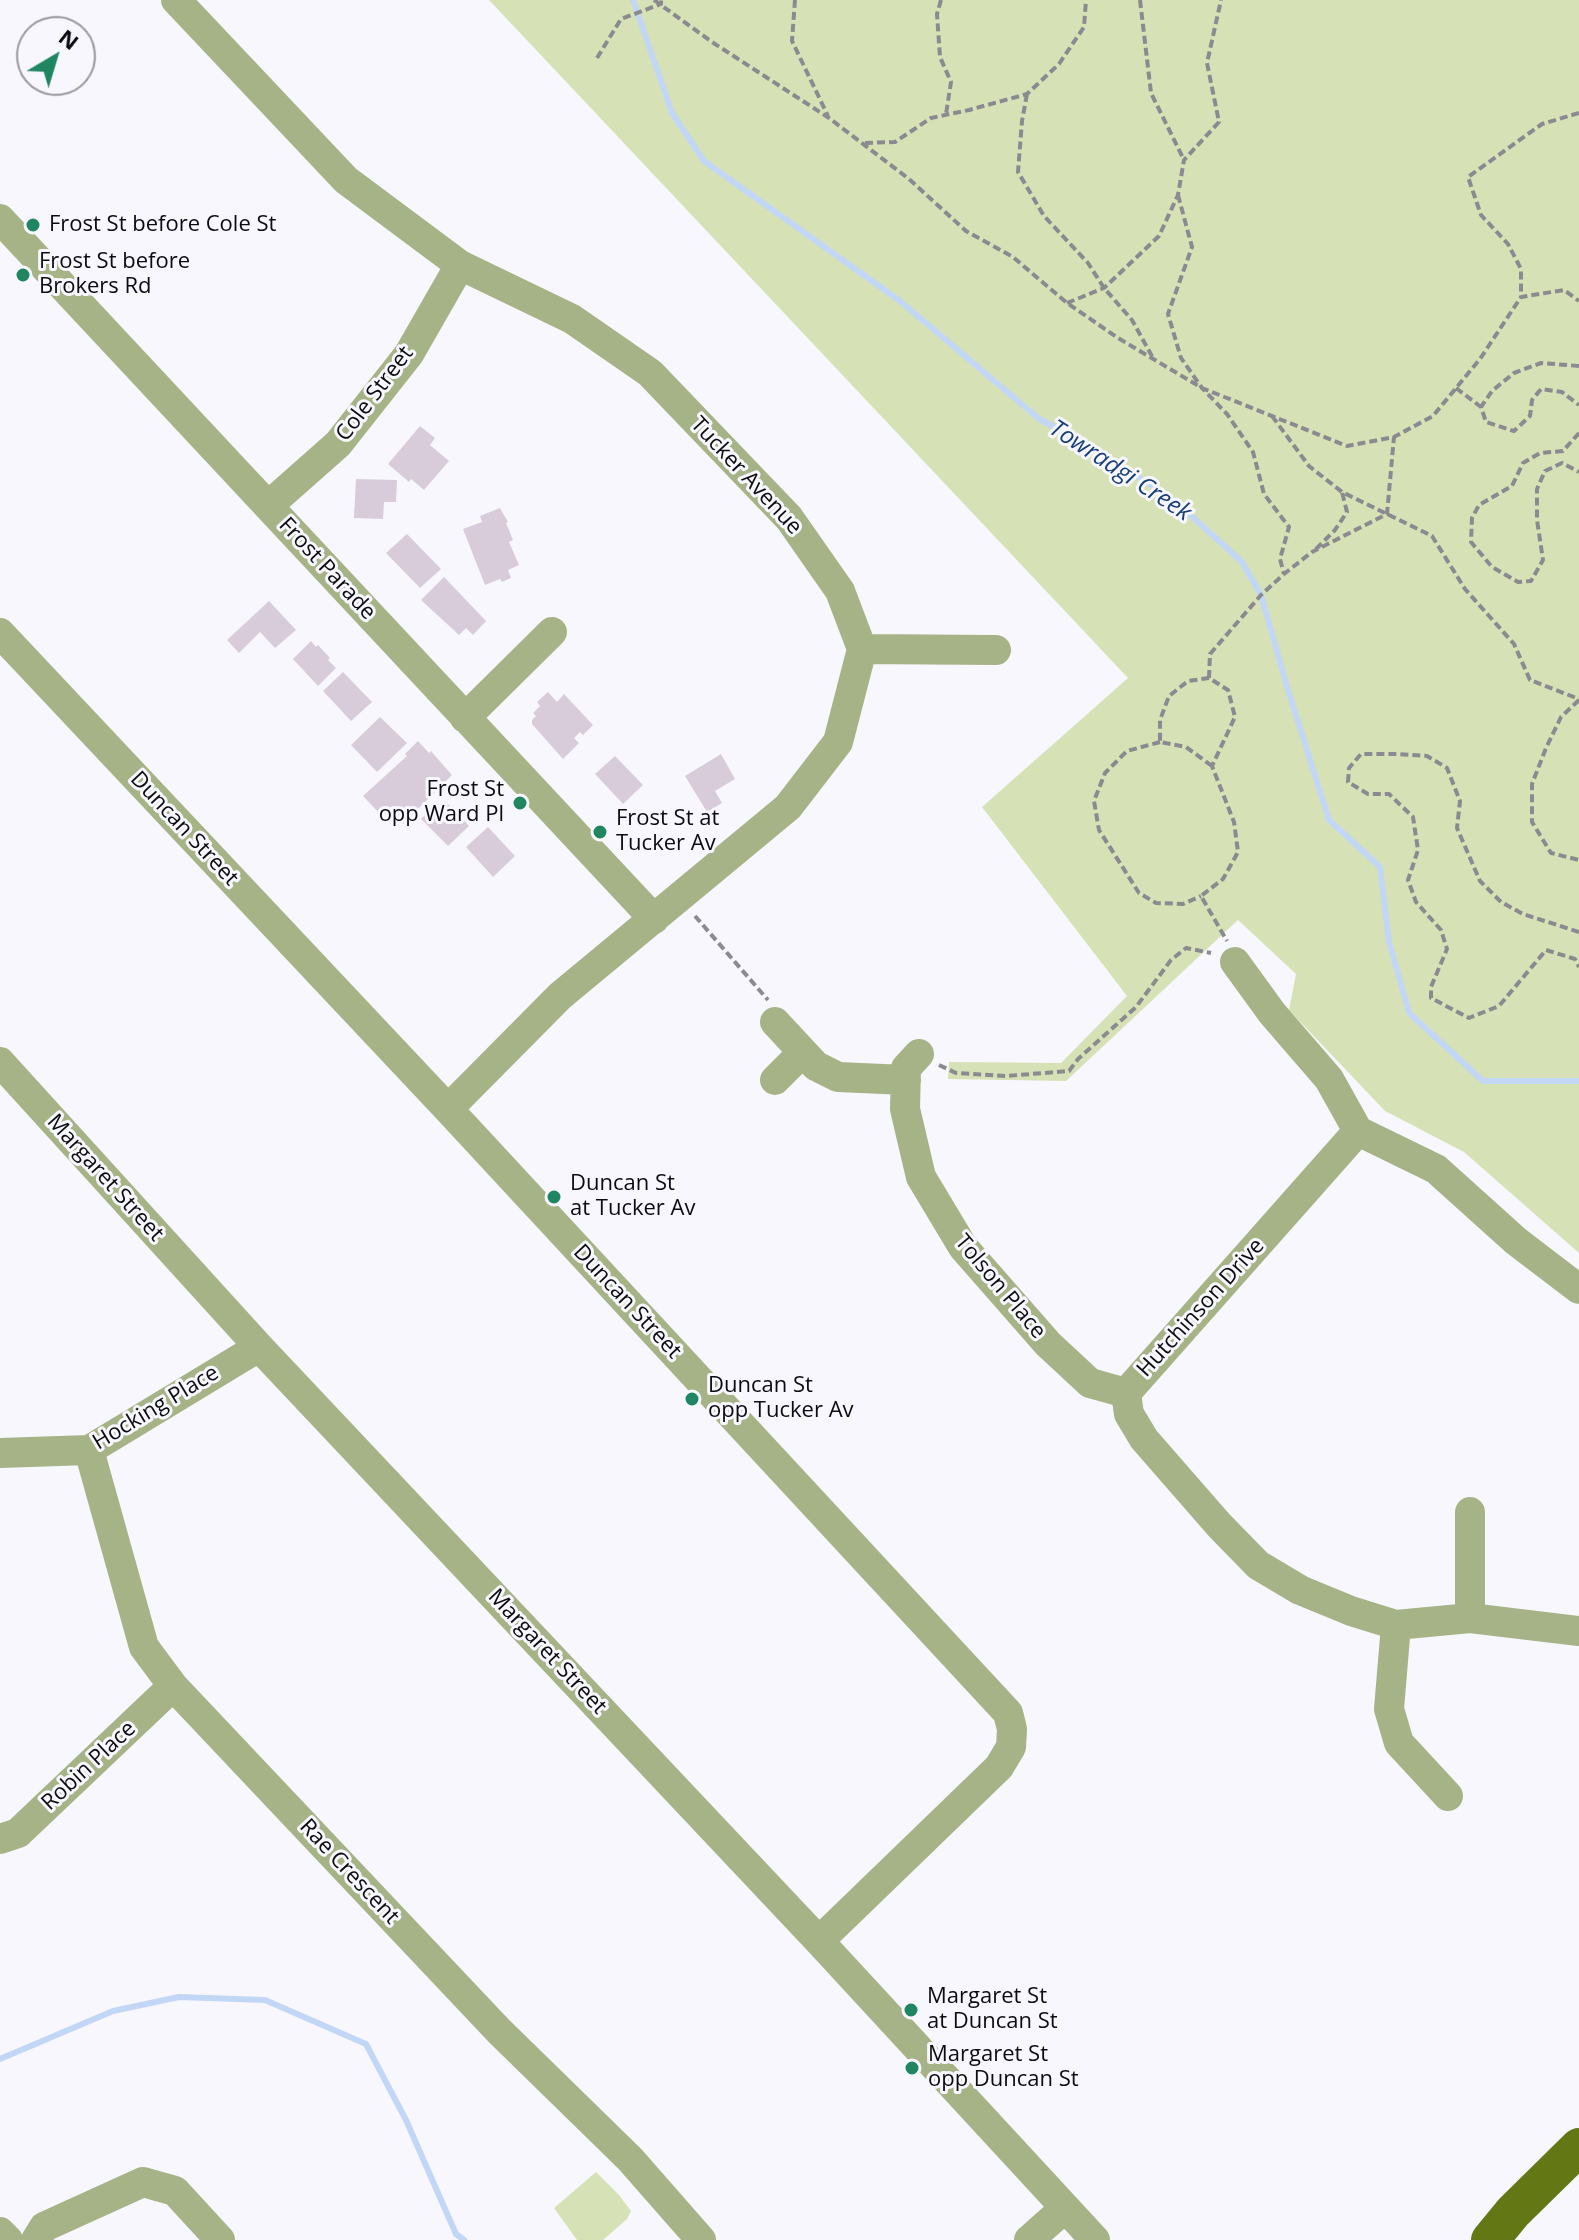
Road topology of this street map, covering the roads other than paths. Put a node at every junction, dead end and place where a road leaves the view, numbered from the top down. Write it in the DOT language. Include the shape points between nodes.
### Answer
graph roads {
  1 [pos="176,0"];
  2 [pos="0,219"];
  3 [pos="460,265"];
  4 [pos="269,505"];
  5 [pos="552,632"];
  6 [pos="0,633"];
  7 [pos="862,649"];
  8 [pos="996,650"];
  9 [pos="465,718"];
  10 [pos="654,919"];
  11 [pos="1235,962"];
  12 [pos="775,1022"];
  13 [pos="803,1052"];
  14 [pos="2,1069"];
  15 [pos="775,1080"];
  16 [pos="448,1109"];
  17 [pos="1358,1131"];
  18 [pos="1579,1289"];
  19 [pos="259,1347"];
  20 [pos="1126,1393"];
  21 [pos="89,1450"];
  22 [pos="0,1453"];
  23 [pos="1470,1512"];
  24 [pos="1470,1618"];
  25 [pos="1396,1625"];
  26 [pos="1579,1631"];
  27 [pos="173,1686"];
  28 [pos="1448,1796"];
  29 [pos="0,1839"];
  30 [pos="819,1941"];
  31 [pos="1579,2147"];
  32 [pos="1065,2208"];
  33 [pos="0,2232"];
  34 [pos="8,2240"];
  35 [pos="36,2240"];
  36 [pos="220,2240"];
  37 [pos="701,2240"];
  38 [pos="1029,2240"];
  39 [pos="1095,2240"];
  40 [pos="1490,2240"];
  1 -- 3 [label="street, Tucker Avenue" via="346,180"];
  2 -- 4 [label="street, Frost Parade"];
  3 -- 4 [label="street, Cole Street" via="409,354 338,444"];
  3 -- 7 [label="street, Tucker Avenue" via="572,319 650,373 789,518 840,591"];
  4 -- 9 [label="street, Frost Parade"];
  5 -- 9 [label="street"];
  6 -- 16 [label="street, Duncan Street"];
  7 -- 8 [label="street"];
  7 -- 10 [label="street" via="838,742 788,807"];
  9 -- 10 [label="street, Frost Parade"];
  10 -- 16 [label="street" via="560,996"];
  11 -- 17 [label="street" via="1329,1079"];
  12 -- 13 [label="street"];
  13 -- 15 [label="street"];
  13 -- 20 [label="street, Tolson Place" via="838,1077 913,1067 905,1109 921,1177 963,1247 1048,1344 1090,1383"];
  14 -- 19 [label="street, Margaret Street"];
  16 -- 30 [label="street, Duncan Street" via="1008,1713 1011,1747 999,1767"];
  17 -- 18 [label="street" via="1436,1169"];
  17 -- 20 [label="street, Hutchinson Drive"];
  19 -- 21 [label="street, Hocking Place"];
  19 -- 30 [label="street, Margaret Street"];
  20 -- 25 [label="street, Hutchinson Drive" via="1129,1414 1144,1439 1258,1565 1300,1590"];
  21 -- 22 [label="street, Hocking Place"];
  21 -- 27 [label="street, Rae Crescent" via="144,1647"];
  23 -- 24 [label="street"];
  24 -- 25 [label="street, Hutchinson Drive"];
  24 -- 26 [label="street, Hutchinson Drive"];
  25 -- 28 [label="street" via="1389,1709 1399,1743"];
  27 -- 29 [label="street, Robin Place" via="18,1833"];
  27 -- 37 [label="street, Rae Crescent" via="499,2031 630,2159"];
  30 -- 32 [label="street, Margaret Street"];
  31 -- 40 [label="main road"];
  32 -- 38 [label="street"];
  32 -- 39 [label="street, Margaret Street"];
  33 -- 34 [label="street"];
  35 -- 36 [label="street" via="44,2227 143,2182 175,2191"];
}
